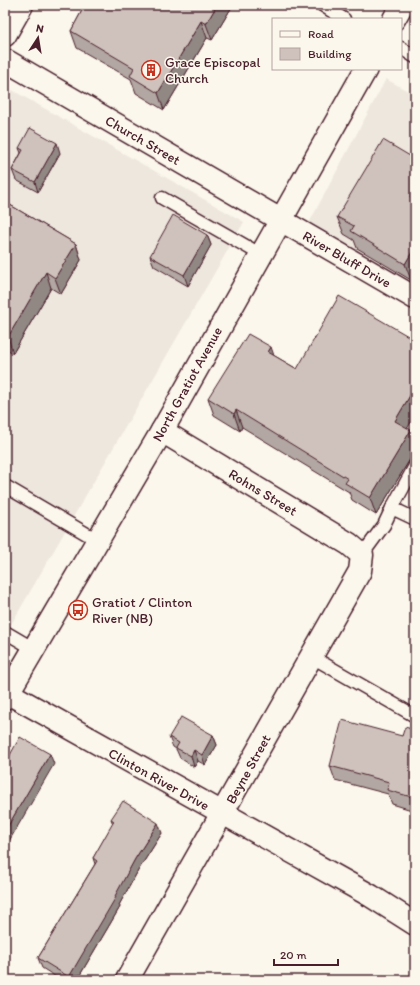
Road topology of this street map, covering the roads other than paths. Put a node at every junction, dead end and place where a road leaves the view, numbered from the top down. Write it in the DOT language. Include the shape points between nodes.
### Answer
graph roads {
  1 [pos="22,5"];
  2 [pos="322,5"];
  3 [pos="402,5"];
  4 [pos="342,18"];
  5 [pos="395,18"];
  6 [pos="5,34"];
  7 [pos="402,49"];
  8 [pos="415,58"];
  9 [pos="5,60"];
  10 [pos="365,70"];
  11 [pos="162,198"];
  12 [pos="280,219"];
  13 [pos="260,254"];
  14 [pos="415,298"];
  15 [pos="162,431"];
  16 [pos="415,466"];
  17 [pos="5,486"];
  18 [pos="392,508"];
  19 [pos="415,519"];
  20 [pos="97,540"];
  21 [pos="362,555"];
  22 [pos="5,632"];
  23 [pos="34,649"];
  24 [pos="312,657"];
  25 [pos="6,696"];
  26 [pos="415,716"];
  27 [pos="222,815"];
  28 [pos="415,924"];
  29 [pos="127,980"];
  1 -- 6 [label="street"];
  2 -- 4 [label="lane"];
  3 -- 5 [label="street"];
  7 -- 8 [label="lane"];
  9 -- 12 [label="street, Church Street"];
  10 -- 12 [label="street, North Gratiot Avenue"];
  11 -- 13 [label="lane"];
  12 -- 13 [label="street, North Gratiot Avenue"];
  12 -- 14 [label="street, River Bluff Drive"];
  13 -- 15 [label="street, North Gratiot Avenue"];
  15 -- 20 [label="street, North Gratiot Avenue"];
  15 -- 21 [label="street, Rohns Street" via="349,544"];
  16 -- 18 [label="lane"];
  17 -- 20 [label="lane"];
  18 -- 19 [label="lane"];
  18 -- 21 [label="lane" via="384,525"];
  20 -- 23 [label="street, North Gratiot Avenue"];
  21 -- 24 [label="street, Beyne Street" via="360,571"];
  22 -- 23 [label="lane"];
  23 -- 25 [label="street, North Gratiot Avenue"];
  24 -- 26 [label="lane"];
  24 -- 27 [label="street, Beyne Street"];
  25 -- 27 [label="street, Clinton River Drive"];
  27 -- 28 [label="street, Clinton River Drive" via="371,896"];
  27 -- 29 [label="street, Beyne Street"];
}
